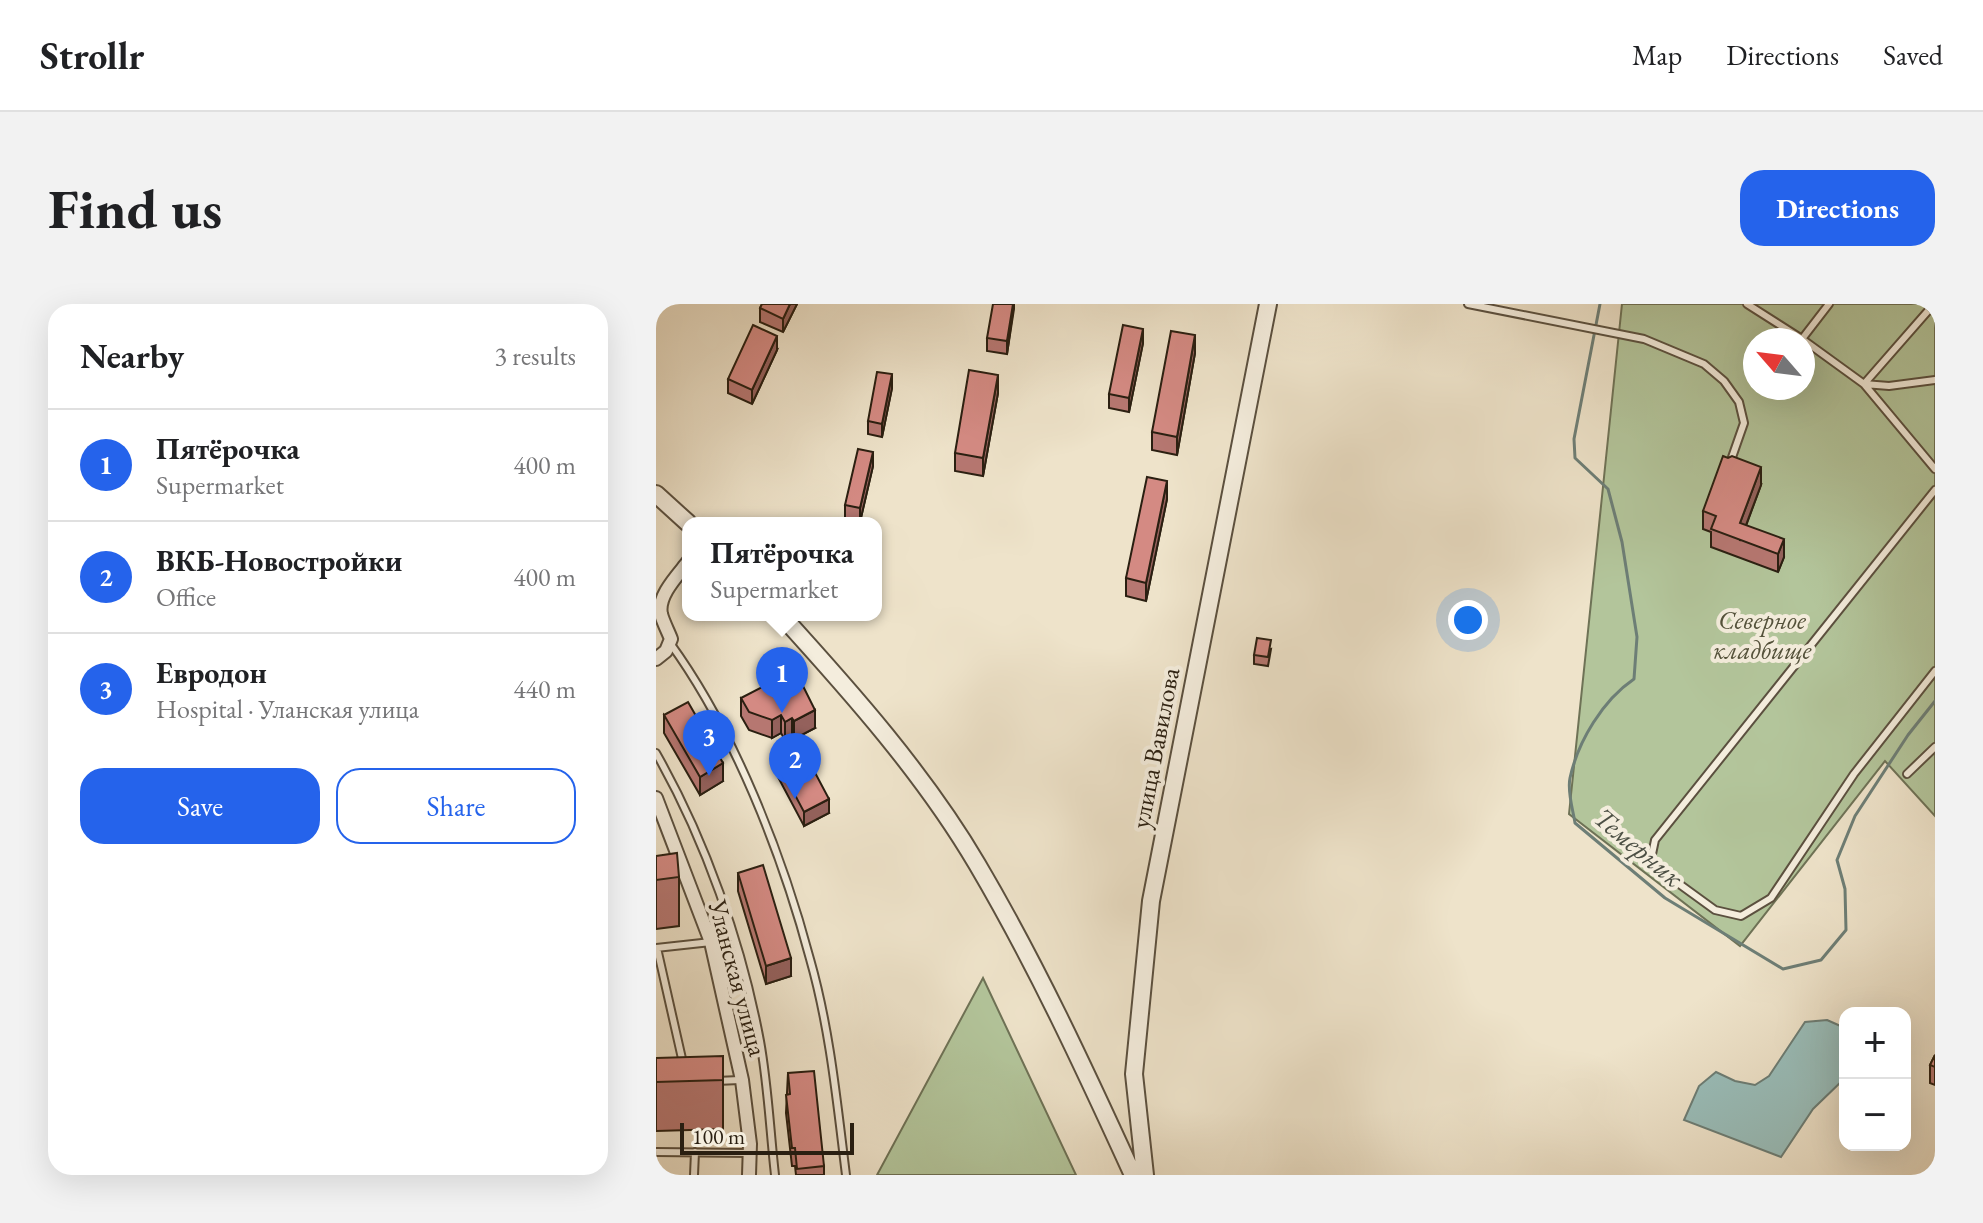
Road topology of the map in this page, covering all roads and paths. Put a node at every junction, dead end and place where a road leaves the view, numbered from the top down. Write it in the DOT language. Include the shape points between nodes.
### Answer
graph roads {
  1 [pos="1268,304"];
  2 [pos="1468,304"];
  3 [pos="1747,304"];
  4 [pos="1829,304"];
  5 [pos="1934,304"];
  6 [pos="1785,328"];
  7 [pos="1810,328"];
  8 [pos="1815,348"];
  9 [pos="1935,380"];
  10 [pos="1864,384"];
  11 [pos="1935,450"];
  12 [pos="1927,459"];
  13 [pos="1935,469"];
  14 [pos="1728,470"];
  15 [pos="1935,490"];
  16 [pos="656,494"];
  17 [pos="682,518"];
  18 [pos="682,570"];
  19 [pos="786,621"];
  20 [pos="670,643"];
  21 [pos="656,659"];
  22 [pos="1935,671"];
  23 [pos="1935,747"];
  24 [pos="656,753"];
  25 [pos="1907,774"];
  26 [pos="656,798"];
  27 [pos="687,878"];
  28 [pos="671,880"];
  29 [pos="711,942"];
  30 [pos="657,948"];
  31 [pos="684,1067"];
  32 [pos="742,1080"];
  33 [pos="701,1082"];
  34 [pos="656,1152"];
  35 [pos="695,1152"];
  36 [pos="750,1153"];
  37 [pos="694,1175"];
  38 [pos="749,1175"];
  39 [pos="775,1175"];
  40 [pos="846,1175"];
  41 [pos="1133,1175"];
  42 [pos="1145,1175"];
  1 -- 42 [label="street, улица Вавилова" via="1151,901 1134,1074"];
  2 -- 14 [label="lane" via="1644,339 1704,364 1739,402 1744,423"];
  3 -- 6 [label="lane"];
  4 -- 7 [label="lane"];
  5 -- 10 [label="lane"];
  8 -- 10 [label="lane"];
  9 -- 10 [label="lane"];
  10 -- 12 [label="lane"];
  11 -- 12 [label="lane"];
  12 -- 13 [label="lane"];
  15 -- 22 [label="lane" via="1655,840 1651,859 1715,910 1741,916 1771,898 1854,774"];
  16 -- 17 [label="street"];
  18 -- 20 [label="street" via="661,605"];
  19 -- 41 [label="street" via="910,766 976,862 1033,966"];
  20 -- 21 [label="street"];
  20 -- 40 [label="lane" via="730,740 786,884 811,960"];
  23 -- 25 [label="lane"];
  24 -- 39 [label="lane" via="714,878 745,977 760,1043"];
  26 -- 27 [label="street, Уланская улица"];
  27 -- 28 [label="lane"];
  27 -- 29 [label="street, Уланская улица"];
  29 -- 30 [label="lane"];
  29 -- 32 [label="street, Уланская улица"];
  30 -- 31 [label="lane"];
  32 -- 33 [label="lane"];
  32 -- 36 [label="street, Уланская улица"];
  34 -- 35 [label="lane"];
  35 -- 36 [label="lane"];
  35 -- 37 [label="lane"];
  36 -- 38 [label="street, Уланская улица"];
}
